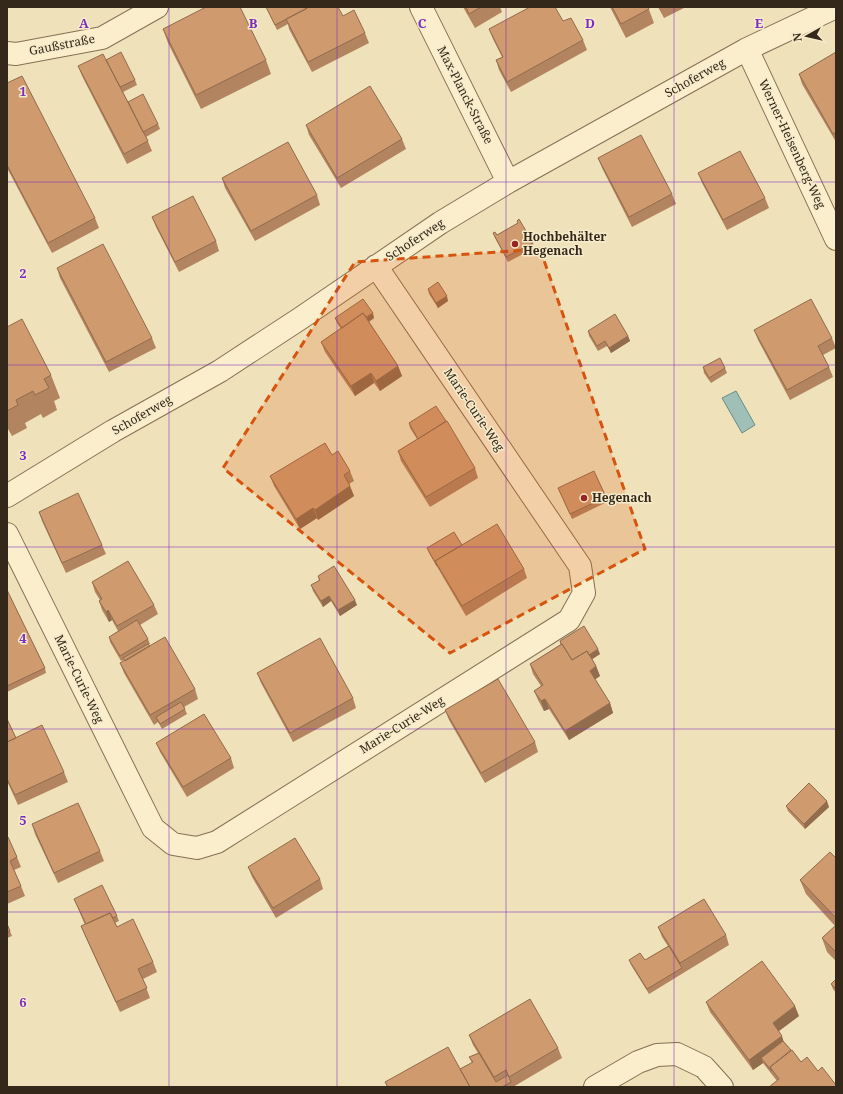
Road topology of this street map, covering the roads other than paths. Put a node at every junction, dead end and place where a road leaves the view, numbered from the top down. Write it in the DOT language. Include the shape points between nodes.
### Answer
graph roads {
  1 [pos="157,7"];
  2 [pos="421,7"];
  3 [pos="836,7"];
  4 [pos="747,49"];
  5 [pos="7,53"];
  6 [pos="508,182"];
  7 [pos="836,239"];
  8 [pos="376,266"];
  9 [pos="7,496"];
  10 [pos="7,534"];
  11 [pos="594,1087"];
  12 [pos="722,1087"];
  1 -- 5 [label="street, Gaußstraße" via="102,38 16,54"];
  2 -- 6 [label="street, Max-Planck-Straße"];
  3 -- 4 [label="street, Schoferweg"];
  4 -- 6 [label="street, Schoferweg"];
  4 -- 7 [label="street, Werner-Heisenberg-Weg"];
  6 -- 8 [label="street, Schoferweg"];
  8 -- 9 [label="street, Schoferweg" via="220,371 113,431"];
  8 -- 10 [label="street, Marie-Curie-Weg" via="580,566 584,593 569,620 217,842 197,848 174,844 153,828"];
  11 -- 12 [label="street" via="638,1062 657,1055 677,1054 704,1067"];
}
